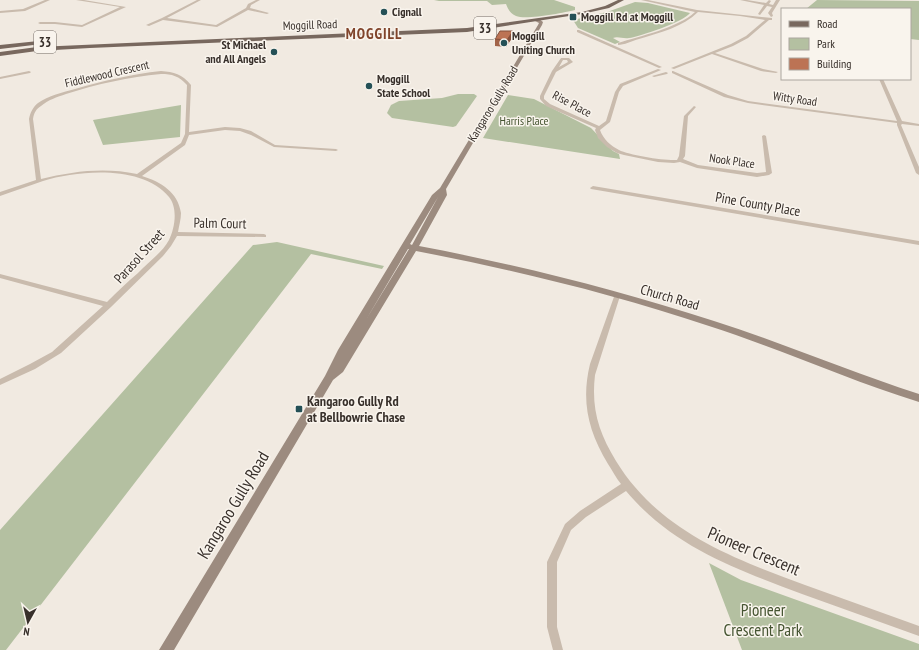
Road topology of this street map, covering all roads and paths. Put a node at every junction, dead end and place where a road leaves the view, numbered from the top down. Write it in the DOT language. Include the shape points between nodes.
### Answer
graph roads {
  1 [pos="48,0"];
  2 [pos="78,0"];
  3 [pos="199,0"];
  4 [pos="258,0"];
  5 [pos="622,0"];
  6 [pos="643,0"];
  7 [pos="650,0"];
  8 [pos="742,0"];
  9 [pos="770,0"];
  10 [pos="778,0"];
  11 [pos="766,4"];
  12 [pos="774,6"];
  13 [pos="684,9"];
  14 [pos="248,10"];
  15 [pos="697,11"];
  16 [pos="0,12"];
  17 [pos="267,13"];
  18 [pos="758,16"];
  19 [pos="769,18"];
  20 [pos="45,19"];
  21 [pos="163,19"];
  22 [pos="537,20"];
  23 [pos="40,23"];
  24 [pos="148,25"];
  25 [pos="761,25"];
  26 [pos="37,27"];
  27 [pos="578,31"];
  28 [pos="619,44"];
  29 [pos="49,45"];
  30 [pos="0,47"];
  31 [pos="712,53"];
  32 [pos="0,54"];
  33 [pos="663,67"];
  34 [pos="673,70"];
  35 [pos="554,71"];
  36 [pos="29,72"];
  37 [pos="776,72"];
  38 [pos="666,73"];
  39 [pos="0,78"];
  40 [pos="881,80"];
  41 [pos="618,89"];
  42 [pos="694,107"];
  43 [pos="900,123"];
  44 [pos="919,125"];
  45 [pos="599,128"];
  46 [pos="187,134"];
  47 [pos="764,136"];
  48 [pos="336,150"];
  49 [pos="680,160"];
  50 [pos="919,173"];
  51 [pos="138,176"];
  52 [pos="39,181"];
  53 [pos="593,188"];
  54 [pos="0,194"];
  55 [pos="175,234"];
  56 [pos="264,236"];
  57 [pos="919,243"];
  58 [pos="410,247"];
  59 [pos="0,276"];
  60 [pos="617,296"];
  61 [pos="109,305"];
  62 [pos="0,382"];
  63 [pos="919,398"];
  64 [pos="626,486"];
  65 [pos="919,632"];
  66 [pos="166,650"];
  67 [pos="558,650"];
  1 -- 16 [label="street" via="20,10"];
  2 -- 23 [label="street" via="124,7 82,26"];
  3 -- 21 [label="street"];
  4 -- 14 [label="street" via="249,5"];
  5 -- 22 [label="main road, Moggill Road / 33" via="592,11"];
  6 -- 13 [label="street"];
  7 -- 13 [label="street"];
  8 -- 11 [label="street"];
  9 -- 11 [label="street"];
  10 -- 12 [label="street"];
  11 -- 12 [label="street"];
  11 -- 18 [label="street"];
  12 -- 19 [label="street"];
  13 -- 15 [label="street"];
  14 -- 17 [label="street"];
  14 -- 21 [label="street" via="217,26"];
  15 -- 18 [label="street"];
  15 -- 28 [label="street" via="675,25"];
  18 -- 19 [label="street"];
  18 -- 25 [label="street"];
  19 -- 25 [label="street"];
  20 -- 23 [label="street"];
  21 -- 24 [label="street"];
  22 -- 29 [label="main road, Moggill Road / 33" via="440,32 90,46"];
  22 -- 58 [label="main road, Kangaroo Gully Road" via="540,25 443,189 443,195"];
  23 -- 26 [label="street"];
  25 -- 31 [label="street" via="747,37"];
  27 -- 33 [label="street, Witty Road"];
  29 -- 30 [label="main road, Moggill Road / 33" via="29,42"];
  29 -- 32 [label="main road, Moggill Road / 33"];
  31 -- 34 [label="street"];
  31 -- 37 [label="street" via="762,70"];
  33 -- 34 [label="street, Witty Road"];
  33 -- 38 [label="street, Witty Road"];
  33 -- 41 [label="street"];
  34 -- 38 [label="street"];
  34 -- 43 [label="street, Witty Road" via="726,96 748,102"];
  35 -- 45 [label="street, Rise Place" via="542,99 548,105"];
  36 -- 39 [label="street"];
  38 -- 41 [label="street"];
  40 -- 43 [label="street"];
  41 -- 45 [label="street" via="608,122"];
  42 -- 49 [label="street" via="686,116"];
  43 -- 44 [label="street, Witty Road"];
  43 -- 50 [label="street"];
  45 -- 49 [label="street" via="597,130 600,136 619,152 667,161"];
  46 -- 48 [label="street" via="239,129 248,131 274,146"];
  46 -- 51 [label="street" via="183,144"];
  46 -- 52 [label="street, Fiddlewood Crescent" via="189,85 183,78 172,73 130,77 65,93 45,101 32,113"];
  47 -- 49 [label="street, Nook Place" via="769,170 769,173 764,175 697,166"];
  51 -- 52 [label="street, Parasol Street" via="86,172"];
  51 -- 55 [label="street, Parasol Street" via="157,183 171,194 179,208"];
  52 -- 54 [label="street, Parasol Street"];
  53 -- 57 [label="street, Pine County Place"];
  55 -- 56 [label="street, Palm Court"];
  55 -- 61 [label="street, Parasol Street" via="156,259"];
  58 -- 60 [label="main road, Church Road" via="527,272"];
  58 -- 66 [label="main road, Kangaroo Gully Road" via="340,369 330,378"];
  59 -- 61 [label="street"];
  60 -- 63 [label="main road, Church Road" via="711,323"];
  60 -- 64 [label="street, Pioneer Crescent" via="592,369 589,394 591,415 599,441"];
  61 -- 62 [label="street, Parasol Street" via="52,356"];
  64 -- 65 [label="street, Pioneer Crescent" via="678,533 724,559"];
  64 -- 67 [label="street" via="568,527 552,562 552,627"];
}
